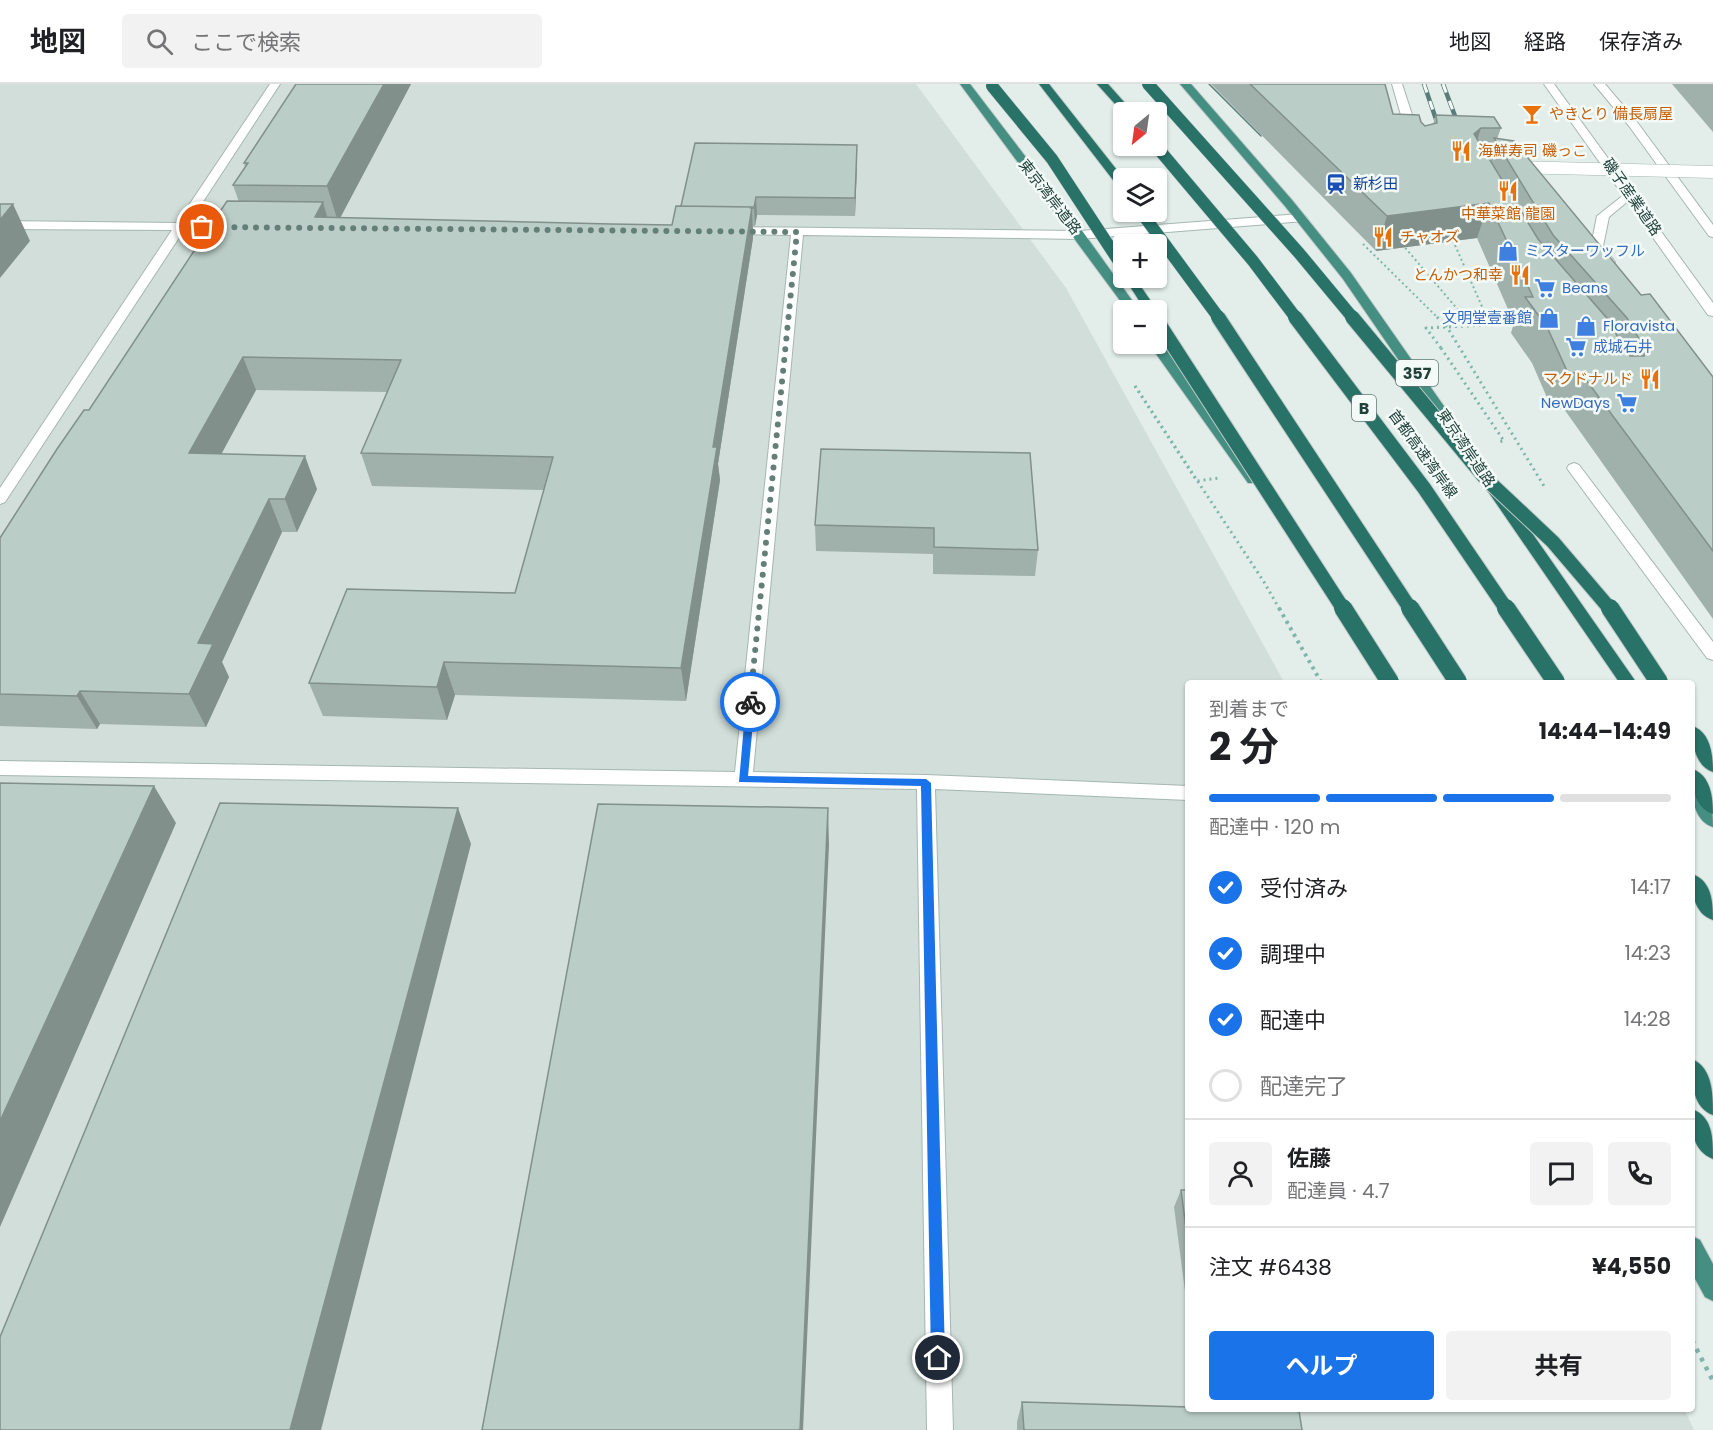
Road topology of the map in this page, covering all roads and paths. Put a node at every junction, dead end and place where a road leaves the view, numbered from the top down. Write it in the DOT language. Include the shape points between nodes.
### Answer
graph roads {
  1 [pos="274,84"];
  2 [pos="965,84"];
  3 [pos="1044,84"];
  4 [pos="1102,84"];
  5 [pos="1148,84"];
  6 [pos="1185,84"];
  7 [pos="1397,84"];
  8 [pos="1549,84"];
  9 [pos="1599,84"];
  10 [pos="991,85"];
  11 [pos="1119,102"];
  12 [pos="1415,144"];
  13 [pos="1164,156"];
  14 [pos="1504,166"];
  15 [pos="1713,172"];
  16 [pos="1113,173"];
  17 [pos="1629,194"];
  18 [pos="1300,218"];
  19 [pos="1148,222"];
  20 [pos="0,225"];
  21 [pos="178,226"];
  22 [pos="250,227"];
  23 [pos="1448,230"];
  24 [pos="714,231"];
  25 [pos="797,232"];
  26 [pos="1713,233"];
  27 [pos="1079,235"];
  28 [pos="1359,239"];
  29 [pos="1398,240"];
  30 [pos="1113,252"];
  31 [pos="1618,274"];
  32 [pos="1126,300"];
  33 [pos="1713,312"];
  34 [pos="1508,324"];
  35 [pos="1490,325"];
  36 [pos="1472,326"];
  37 [pos="1447,327"];
  38 [pos="1167,336"];
  39 [pos="1441,348"];
  40 [pos="1163,354"];
  41 [pos="1135,386"];
  42 [pos="1574,468"];
  43 [pos="1197,481"];
  44 [pos="1491,484"];
  45 [pos="0,499"];
  46 [pos="1264,582"];
  47 [pos="1713,654"];
  48 [pos="1320,680"];
  49 [pos="1389,680"];
  50 [pos="1395,680"];
  51 [pos="1457,680"];
  52 [pos="1555,680"];
  53 [pos="1621,680"];
  54 [pos="1627,680"];
  55 [pos="1658,680"];
  56 [pos="1695,738"];
  57 [pos="1713,765"];
  58 [pos="0,768"];
  59 [pos="743,780"];
  60 [pos="1695,780"];
  61 [pos="926,783"];
  62 [pos="1185,793"];
  63 [pos="1695,793"];
  64 [pos="1713,807"];
  65 [pos="1713,820"];
  66 [pos="1695,886"];
  67 [pos="1713,912"];
  68 [pos="1695,1074"];
  69 [pos="1713,1105"];
  70 [pos="1695,1123"];
  71 [pos="1713,1148"];
  72 [pos="1695,1254"];
  73 [pos="1713,1289"];
  74 [pos="1695,1346"];
  75 [pos="1713,1381"];
  76 [pos="940,1430"];
  1 -- 21 [label="street"];
  2 -- 27 [label="highway, 東京湾岸道路"];
  3 -- 16 [label="highway"];
  4 -- 11 [label="highway"];
  5 -- 44 [label="highway, bridge" via="1299,253"];
  6 -- 18 [label="highway, 東京湾岸道路 / 357"];
  7 -- 12 [label="street"];
  8 -- 17 [label="street, 磯子産業道路"];
  9 -- 26 [label="street"];
  10 -- 30 [label="highway, bridge" via="1052,159"];
  13 -- 52 [label="highway, 首都高速湾岸線 / B, bridge" via="1253,261 1424,488"];
  14 -- 15 [label="street, bridge"];
  17 -- 31 [label="street" via="1603,216 1597,246"];
  17 -- 33 [label="street, 磯子産業道路"];
  18 -- 27 [label="street"];
  18 -- 53 [label="highway, 東京湾岸道路 / 357" via="1405,356"];
  19 -- 51 [label="highway, bridge" via="1212,308"];
  20 -- 21 [label="street"];
  21 -- 22 [label="street"];
  21 -- 45 [label="street"];
  23 -- 35 [label="path"];
  24 -- 25 [label="street"];
  25 -- 27 [label="street"];
  25 -- 59 [label="street"];
  27 -- 32 [label="highway, 東京湾岸道路"];
  28 -- 37 [label="path"];
  29 -- 36 [label="path"];
  34 -- 35 [label="path"];
  35 -- 36 [label="path"];
  36 -- 37 [label="path"];
  37 -- 39 [label="path" via="1426,328"];
  38 -- 49 [label="highway, bridge"];
  40 -- 50 [label="highway"];
  41 -- 46 [label="path"];
  42 -- 47 [label="street"];
  43 -- 46 [label="path"];
  44 -- 54 [label="highway, bridge"];
  44 -- 55 [label="highway, bridge" via="1553,542 1614,614"];
  46 -- 48 [label="path"];
  56 -- 57 [label="highway"];
  58 -- 59 [label="street"];
  59 -- 61 [label="street"];
  60 -- 64 [label="highway"];
  61 -- 62 [label="street"];
  61 -- 76 [label="street"];
  63 -- 65 [label="highway"];
  66 -- 67 [label="highway"];
  68 -- 69 [label="highway"];
  70 -- 71 [label="highway"];
  72 -- 73 [label="highway"];
  74 -- 75 [label="path"];
}
